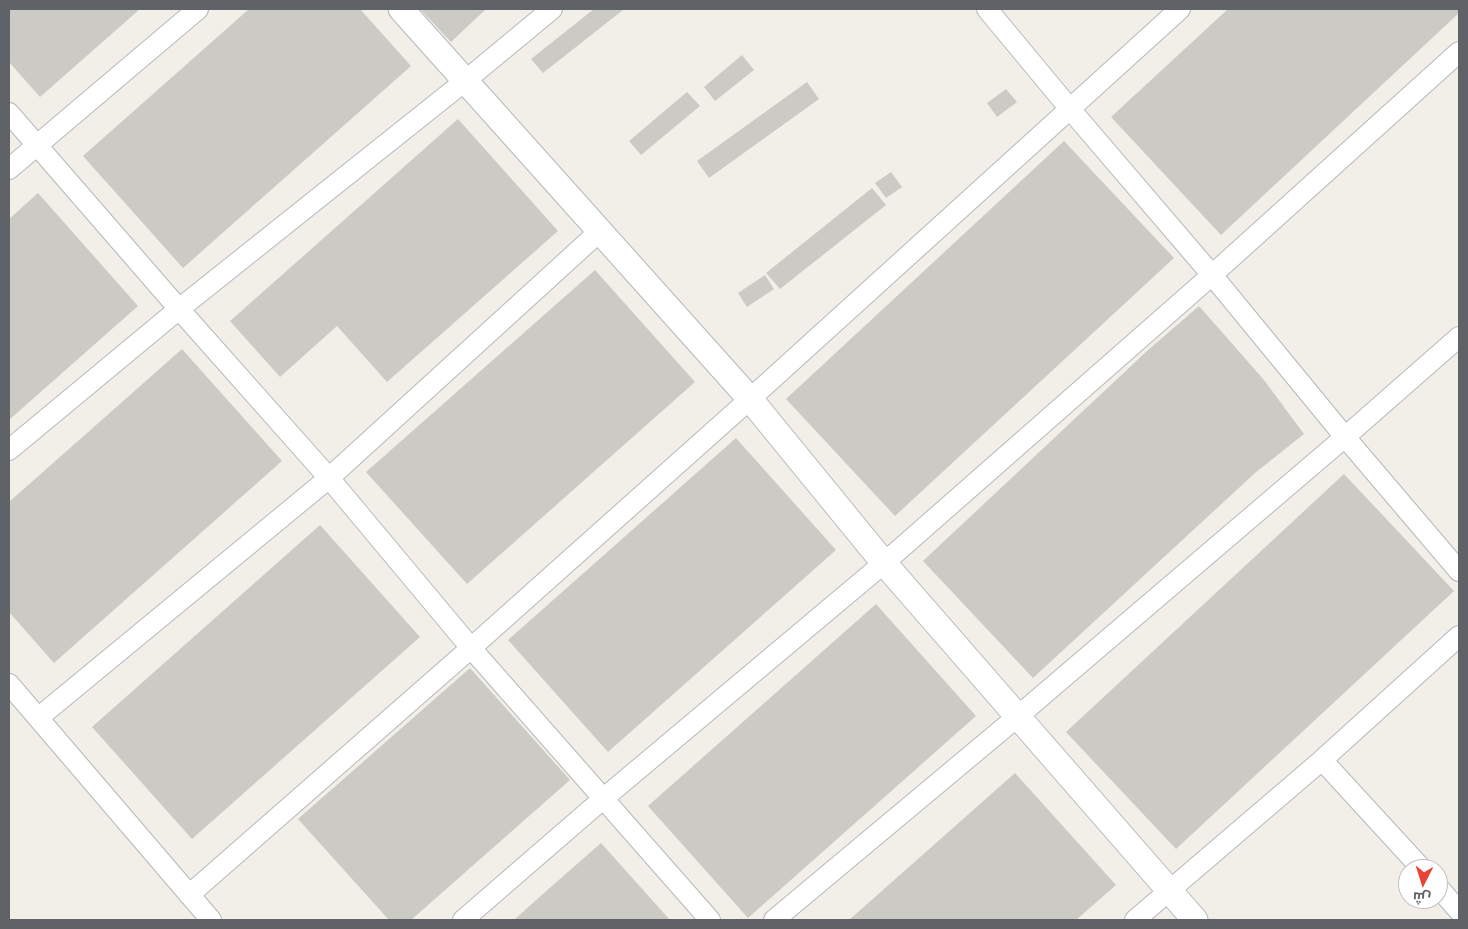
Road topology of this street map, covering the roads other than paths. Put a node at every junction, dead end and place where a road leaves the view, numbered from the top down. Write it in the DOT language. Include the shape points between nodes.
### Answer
graph roads {
  1 [pos="198,9"];
  2 [pos="401,9"];
  3 [pos="552,9"];
  4 [pos="987,9"];
  5 [pos="1180,9"];
  6 [pos="1459,52"];
  7 [pos="465,80"];
  8 [pos="1070,108"];
  9 [pos="9,113"];
  10 [pos="36,145"];
  11 [pos="9,169"];
  12 [pos="600,231"];
  13 [pos="1212,275"];
  14 [pos="179,309"];
  15 [pos="1459,337"];
  16 [pos="750,399"];
  17 [pos="1345,437"];
  18 [pos="9,450"];
  19 [pos="329,478"];
  20 [pos="884,563"];
  21 [pos="1459,571"];
  22 [pos="1459,636"];
  23 [pos="472,648"];
  24 [pos="9,684"];
  25 [pos="1017,717"];
  26 [pos="38,718"];
  27 [pos="1322,760"];
  28 [pos="604,798"];
  29 [pos="1413,859"];
  30 [pos="1170,891"];
  31 [pos="189,895"];
  32 [pos="1448,898"];
  33 [pos="1459,911"];
  34 [pos="210,920"];
  35 [pos="463,920"];
  36 [pos="710,920"];
  37 [pos="774,920"];
  38 [pos="1135,920"];
  39 [pos="1195,920"];
  1 -- 10 [label="street"];
  2 -- 7 [label="street"];
  3 -- 7 [label="street"];
  4 -- 8 [label="street"];
  5 -- 8 [label="street"];
  6 -- 13 [label="street"];
  7 -- 12 [label="street"];
  7 -- 14 [label="street"];
  8 -- 13 [label="street"];
  8 -- 16 [label="street"];
  9 -- 10 [label="street"];
  10 -- 11 [label="street"];
  10 -- 14 [label="street"];
  12 -- 16 [label="street"];
  12 -- 19 [label="street"];
  13 -- 17 [label="street"];
  13 -- 20 [label="street"];
  14 -- 18 [label="street"];
  14 -- 19 [label="street"];
  15 -- 17 [label="street"];
  16 -- 20 [label="street"];
  16 -- 23 [label="street"];
  17 -- 21 [label="street"];
  17 -- 25 [label="street"];
  19 -- 23 [label="street"];
  19 -- 26 [label="street"];
  20 -- 25 [label="street"];
  20 -- 28 [label="street"];
  22 -- 27 [label="street"];
  23 -- 28 [label="street"];
  23 -- 31 [label="street"];
  24 -- 26 [label="street"];
  25 -- 30 [label="street"];
  25 -- 37 [label="street"];
  26 -- 31 [label="street"];
  27 -- 29 [label="street"];
  27 -- 30 [label="street"];
  28 -- 35 [label="street"];
  28 -- 36 [label="street"];
  30 -- 38 [label="street"];
  30 -- 39 [label="street"];
  31 -- 34 [label="street"];
  32 -- 33 [label="street"];
}
